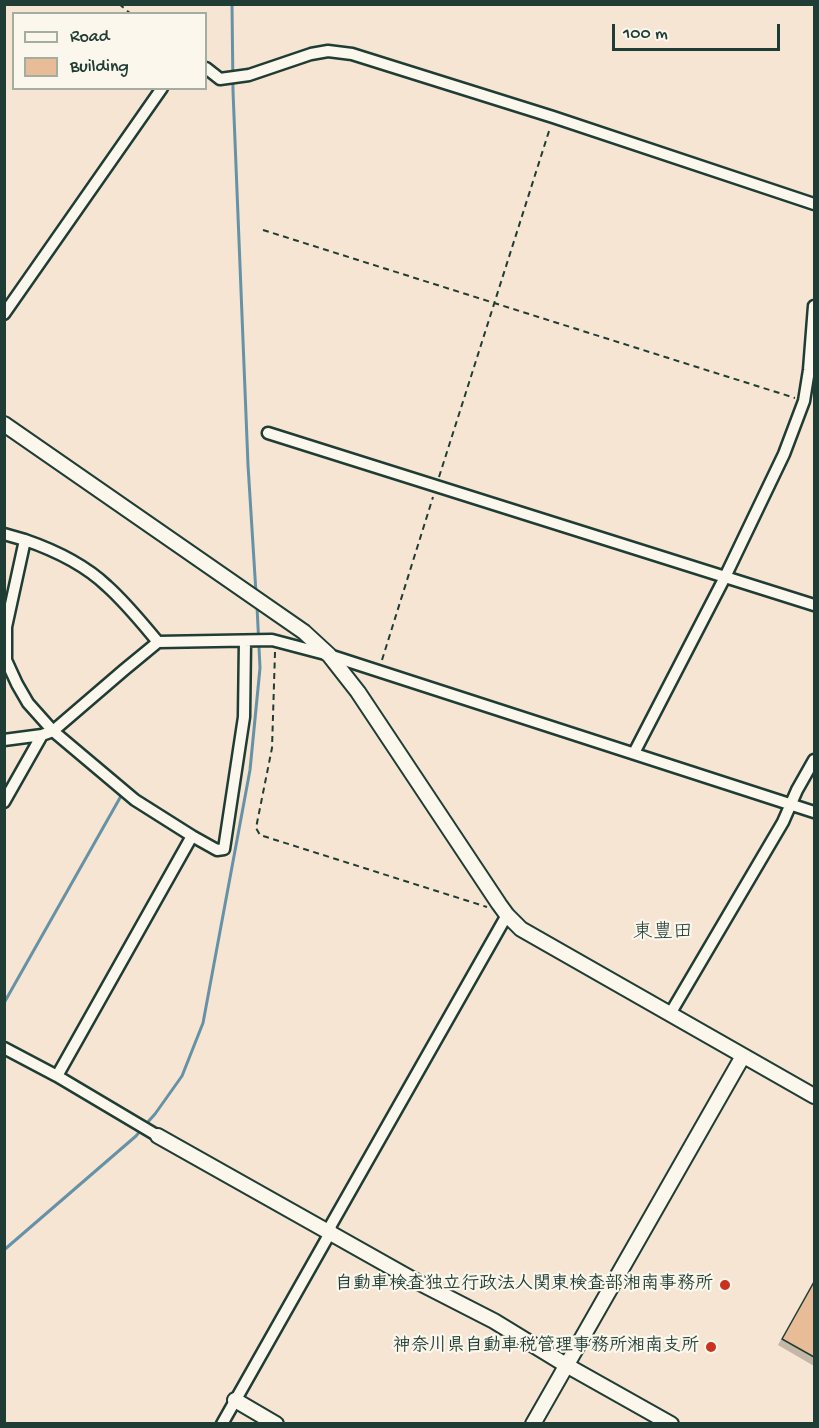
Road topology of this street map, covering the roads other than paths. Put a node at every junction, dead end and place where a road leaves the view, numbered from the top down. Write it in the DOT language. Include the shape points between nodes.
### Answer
graph roads {
  1 [pos="207,70"];
  2 [pos="161,90"];
  3 [pos="814,204"];
  4 [pos="814,306"];
  5 [pos="4,314"];
  6 [pos="809,403"];
  7 [pos="4,424"];
  8 [pos="268,433"];
  9 [pos="4,534"];
  10 [pos="25,540"];
  11 [pos="725,577"];
  12 [pos="814,605"];
  13 [pos="245,640"];
  14 [pos="158,642"];
  15 [pos="329,655"];
  16 [pos="48,733"];
  17 [pos="4,740"];
  18 [pos="634,753"];
  19 [pos="814,760"];
  20 [pos="4,802"];
  21 [pos="790,805"];
  22 [pos="814,812"];
  23 [pos="192,836"];
  24 [pos="502,910"];
  25 [pos="670,1014"];
  26 [pos="4,1048"];
  27 [pos="743,1056"];
  28 [pos="57,1076"];
  29 [pos="814,1096"];
  30 [pos="158,1136"];
  31 [pos="330,1233"];
  32 [pos="566,1365"];
  33 [pos="235,1400"];
  34 [pos="222,1424"];
  35 [pos="276,1424"];
  36 [pos="533,1424"];
  37 [pos="671,1424"];
  1 -- 3 [label="street" via="220,80 249,75 311,54 352,54"];
  2 -- 5 [label="street"];
  4 -- 6 [label="street"];
  6 -- 11 [label="street"];
  7 -- 15 [label="street" via="304,632"];
  8 -- 11 [label="street"];
  9 -- 10 [label="street"];
  10 -- 14 [label="street" via="72,560 105,584"];
  10 -- 16 [label="street" via="6,627 6,660"];
  11 -- 12 [label="street"];
  11 -- 18 [label="street"];
  13 -- 14 [label="street"];
  13 -- 15 [label="street" via="274,640"];
  13 -- 23 [label="street" via="244,717 224,849 217,850"];
  14 -- 16 [label="street"];
  15 -- 18 [label="street"];
  15 -- 24 [label="street" via="358,692"];
  16 -- 17 [label="street"];
  16 -- 20 [label="street"];
  16 -- 23 [label="street" via="135,800"];
  18 -- 21 [label="street"];
  19 -- 21 [label="street"];
  21 -- 22 [label="street"];
  21 -- 25 [label="street"];
  23 -- 28 [label="street"];
  24 -- 25 [label="street" via="521,929"];
  24 -- 31 [label="street"];
  25 -- 27 [label="street"];
  26 -- 28 [label="street"];
  27 -- 29 [label="street"];
  27 -- 32 [label="street"];
  28 -- 30 [label="street"];
  30 -- 31 [label="street"];
  31 -- 32 [label="street" via="494,1321"];
  31 -- 33 [label="street"];
  32 -- 36 [label="street"];
  32 -- 37 [label="street"];
  33 -- 34 [label="street"];
  33 -- 35 [label="street"];
}
